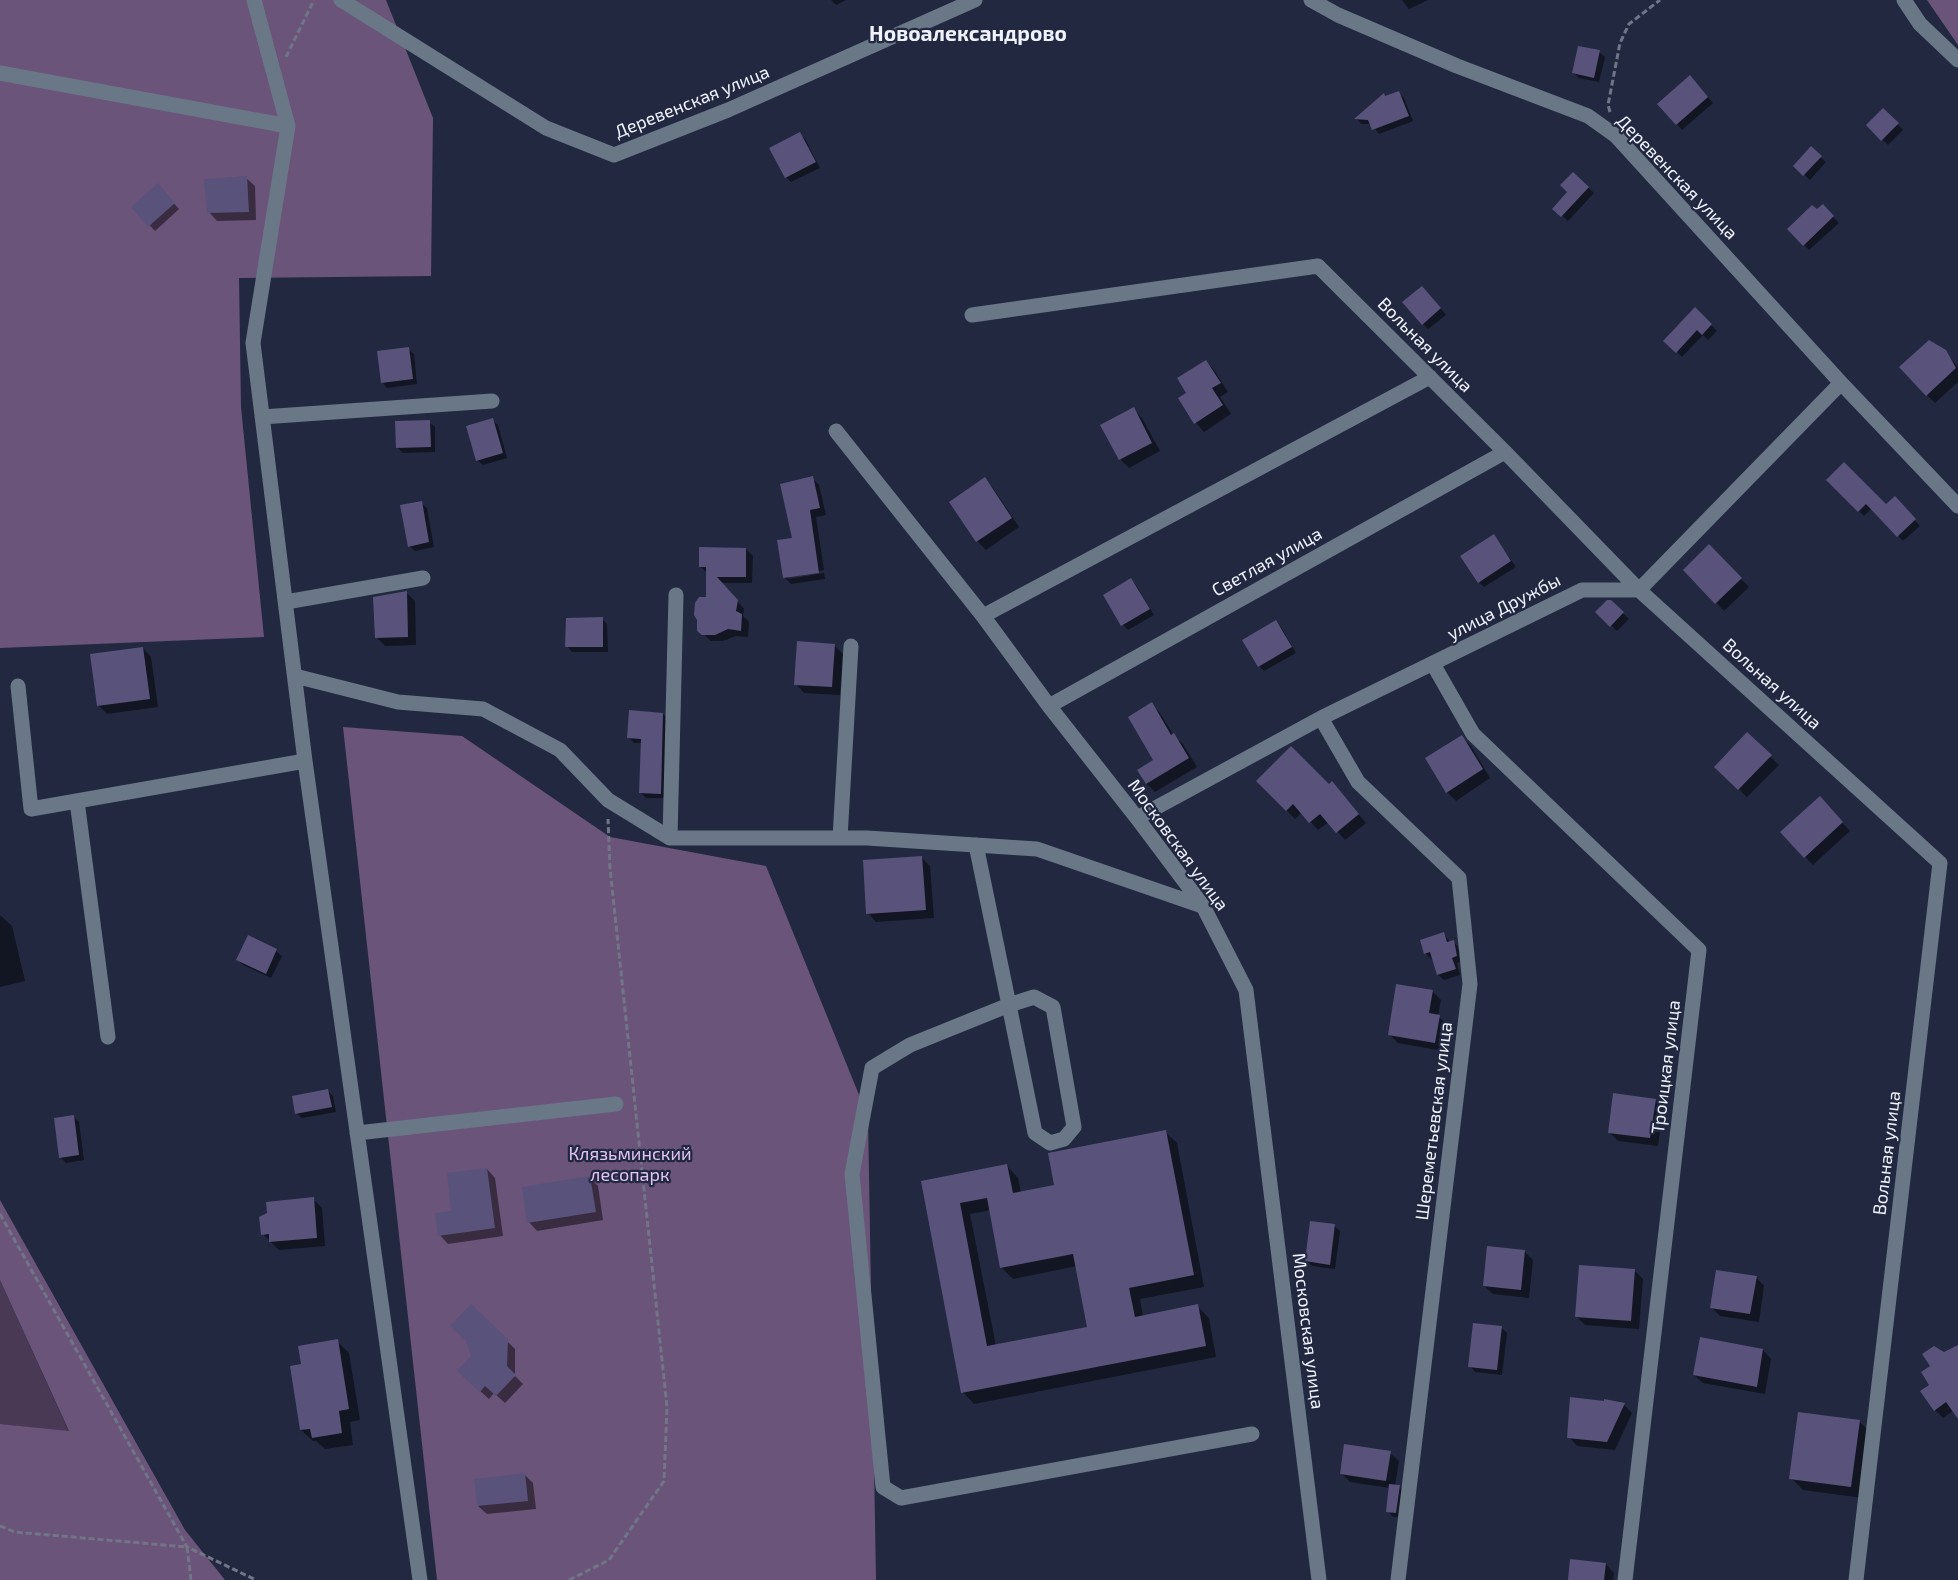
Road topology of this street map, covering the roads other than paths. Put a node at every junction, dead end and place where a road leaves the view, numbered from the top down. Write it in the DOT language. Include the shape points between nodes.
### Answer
graph roads {
  1 [pos="254,0"];
  2 [pos="340,0"];
  3 [pos="975,0"];
  4 [pos="1311,0"];
  5 [pos="1904,0"];
  6 [pos="1958,60"];
  7 [pos="0,74"];
  8 [pos="288,126"];
  9 [pos="972,315"];
  10 [pos="1430,376"];
  11 [pos="1841,383"];
  12 [pos="492,401"];
  13 [pos="262,417"];
  14 [pos="836,431"];
  15 [pos="1505,452"];
  16 [pos="1958,506"];
  17 [pos="423,578"];
  18 [pos="1639,590"];
  19 [pos="676,595"];
  20 [pos="286,602"];
  21 [pos="983,616"];
  22 [pos="851,646"];
  23 [pos="1433,664"];
  24 [pos="295,675"];
  25 [pos="18,686"];
  26 [pos="1049,706"];
  27 [pos="1321,718"];
  28 [pos="305,761"];
  29 [pos="77,801"];
  30 [pos="1137,818"];
  31 [pos="670,838"];
  32 [pos="840,838"];
  33 [pos="976,845"];
  34 [pos="1203,906"];
  35 [pos="1009,1005"];
  36 [pos="108,1037"];
  37 [pos="616,1104"];
  38 [pos="357,1133"];
  39 [pos="1252,1434"];
  40 [pos="420,1580"];
  41 [pos="1319,1580"];
  42 [pos="1398,1580"];
  43 [pos="1625,1580"];
  44 [pos="1856,1580"];
  1 -- 8 [label="street"];
  2 -- 3 [label="street, Деревенская улица" via="546,128 614,155 728,110"];
  4 -- 11 [label="street, Деревенская улица" via="1457,66 1588,116 1616,136"];
  5 -- 6 [label="street" via="1920,24"];
  7 -- 8 [label="street"];
  8 -- 13 [label="street" via="253,343"];
  9 -- 10 [label="street, Вольная улица" via="1318,266"];
  10 -- 15 [label="street, Вольная улица"];
  10 -- 21 [label="street"];
  11 -- 16 [label="street, Деревенская улица"];
  11 -- 18 [label="street"];
  12 -- 13 [label="street"];
  13 -- 20 [label="street"];
  14 -- 21 [label="street, Московская улица"];
  15 -- 18 [label="street, Вольная улица"];
  15 -- 26 [label="street, Светлая улица"];
  17 -- 20 [label="street"];
  18 -- 23 [label="street, улица Дружбы" via="1582,590"];
  18 -- 44 [label="street, Вольная улица" via="1940,863"];
  19 -- 31 [label="street"];
  20 -- 24 [label="street"];
  21 -- 26 [label="street, Московская улица"];
  22 -- 32 [label="street"];
  23 -- 27 [label="street, улица Дружбы"];
  23 -- 43 [label="street, Троицкая улица" via="1473,734 1699,950"];
  24 -- 28 [label="street"];
  24 -- 31 [label="street" via="398,702 483,710 560,750 608,800"];
  25 -- 29 [label="street" via="31,809"];
  26 -- 30 [label="street, Московская улица"];
  27 -- 30 [label="street, улица Дружбы"];
  27 -- 42 [label="street, Шереметьевская улица" via="1358,782 1459,878 1470,984"];
  28 -- 29 [label="street"];
  28 -- 38 [label="street"];
  29 -- 36 [label="street"];
  30 -- 34 [label="street, Московская улица"];
  31 -- 32 [label="street"];
  32 -- 33 [label="street"];
  33 -- 34 [label="street" via="1037,849"];
  33 -- 35 [label="street"];
  34 -- 41 [label="street, Московская улица" via="1246,990"];
  35 -- 35 [label="street" via="1035,1133 1050,1143 1064,1139 1074,1127 1053,1007 1034,997"];
  35 -- 39 [label="street" via="910,1045 872,1068 852,1174 883,1487 901,1498"];
  37 -- 38 [label="street"];
  38 -- 40 [label="street"];
}
